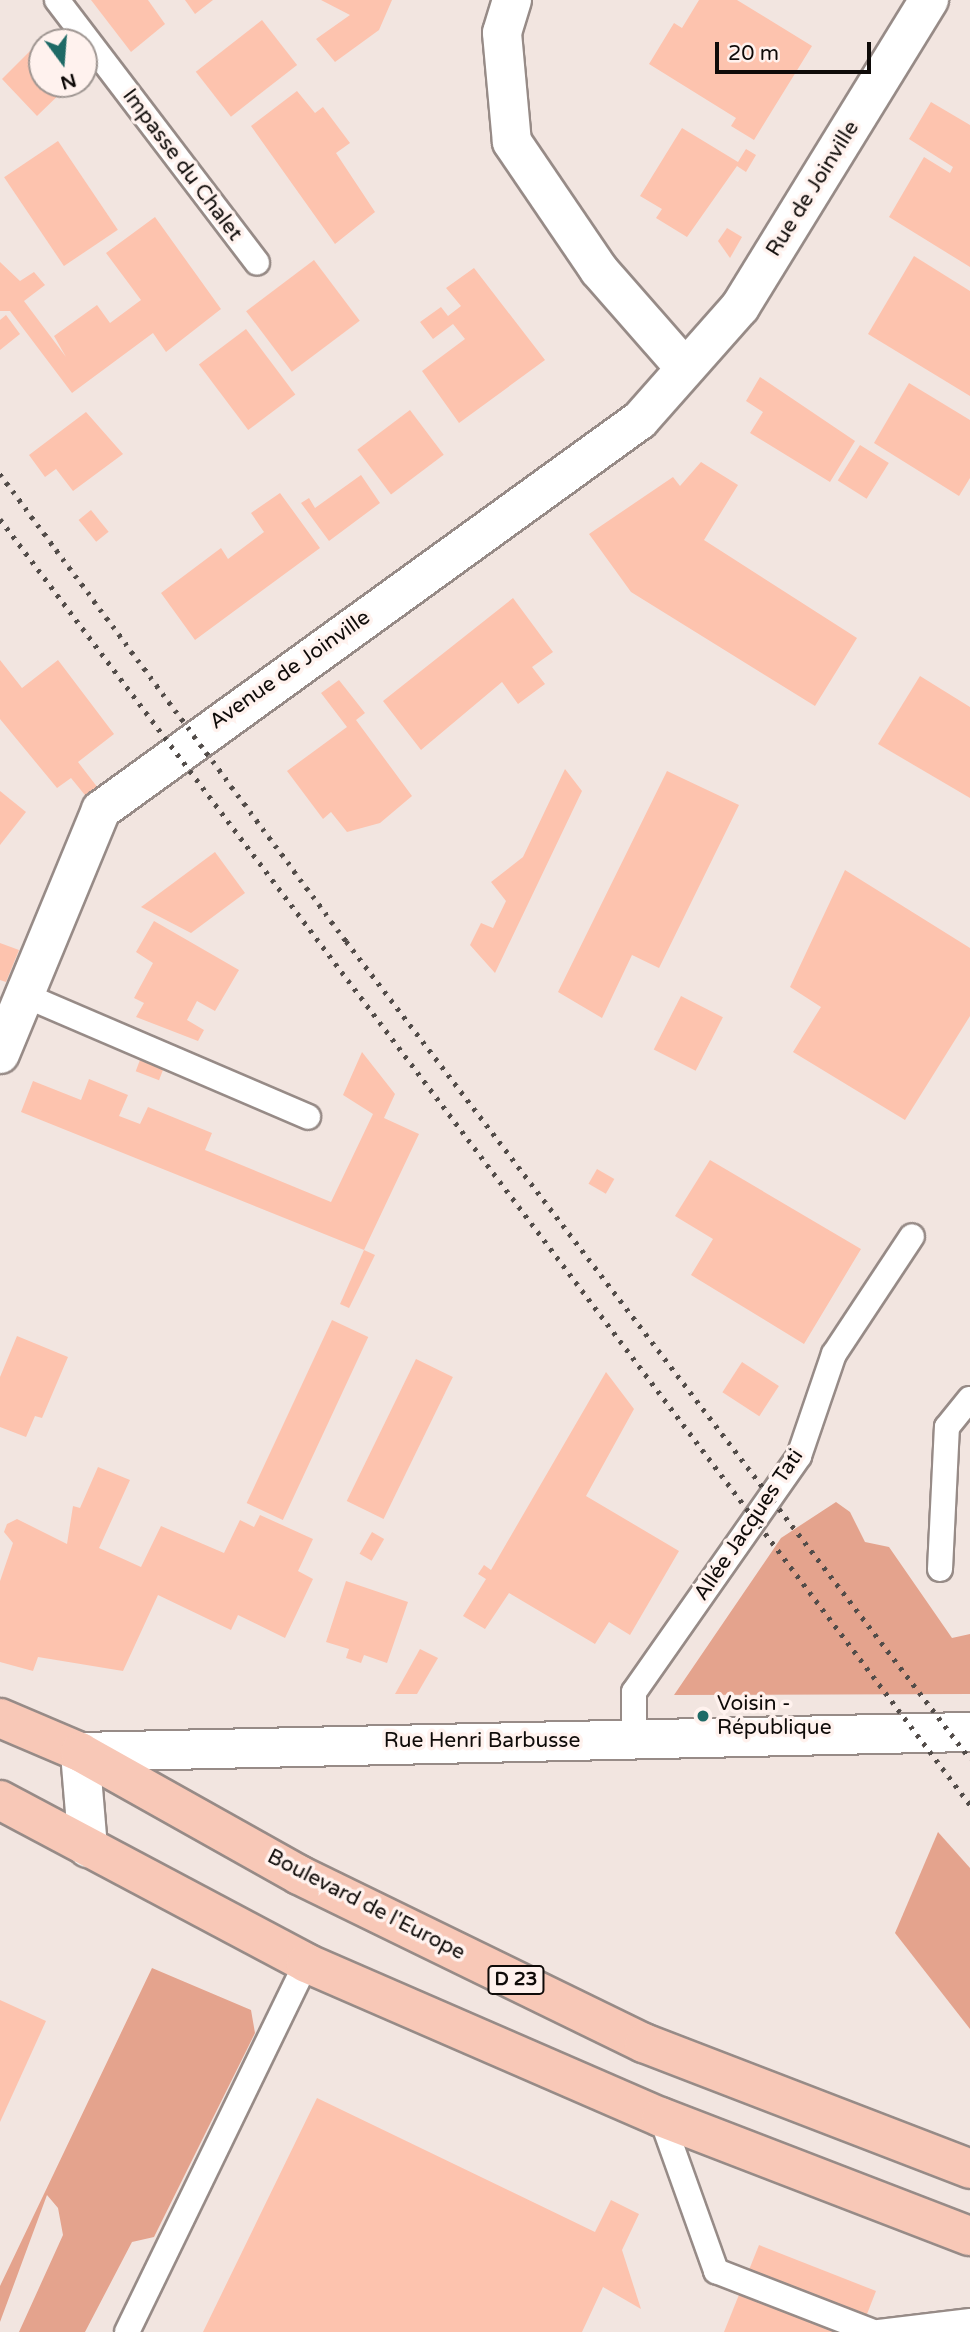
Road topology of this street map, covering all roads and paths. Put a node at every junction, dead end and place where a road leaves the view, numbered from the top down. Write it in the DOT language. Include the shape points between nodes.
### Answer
graph roads {
  1 [pos="57,0"];
  2 [pos="512,0"];
  3 [pos="929,0"];
  4 [pos="257,262"];
  5 [pos="684,367"];
  6 [pos="24,995"];
  7 [pos="0,1054"];
  8 [pos="308,1117"];
  9 [pos="912,1236"];
  10 [pos="970,1399"];
  11 [pos="940,1569"];
  12 [pos="0,1718"];
  13 [pos="970,1732"];
  14 [pos="634,1740"];
  15 [pos="80,1752"];
  16 [pos="0,1800"];
  17 [pos="88,1848"];
  18 [pos="306,1964"];
  19 [pos="661,2117"];
  20 [pos="970,2169"];
  21 [pos="970,2236"];
  22 [pos="970,2321"];
  23 [pos="127,2332"];
  24 [pos="873,2332"];
  25 [pos="879,2332"];
  1 -- 4 [label="lane, Impasse du Chalet"];
  2 -- 5 [label="street" via="502,33 512,142 599,270"];
  3 -- 5 [label="street, Rue de Joinville" via="740,307"];
  5 -- 6 [label="street, Avenue de Joinville" via="640,420 102,810"];
  6 -- 7 [label="street, Avenue de Joinville"];
  6 -- 8 [label="lane"];
  9 -- 14 [label="lane, Allée Jacques Tati" via="834,1354 799,1456 634,1692"];
  10 -- 11 [label="lane" via="947,1427"];
  12 -- 15 [label="main road, Rue Henri Barbusse / D 23"];
  13 -- 14 [label="street, Rue Henri Barbusse"];
  14 -- 15 [label="street, Rue Henri Barbusse"];
  15 -- 17 [label="street"];
  15 -- 20 [label="main road, Boulevard de l'Europe / D 23" via="299,1875 644,2043"];
  16 -- 17 [label="main road"];
  17 -- 18 [label="main road"];
  18 -- 19 [label="main road"];
  18 -- 23 [label="lane"];
  19 -- 21 [label="main road"];
  19 -- 24 [label="lane" via="716,2272"];
  22 -- 25 [label="lane"];
}
